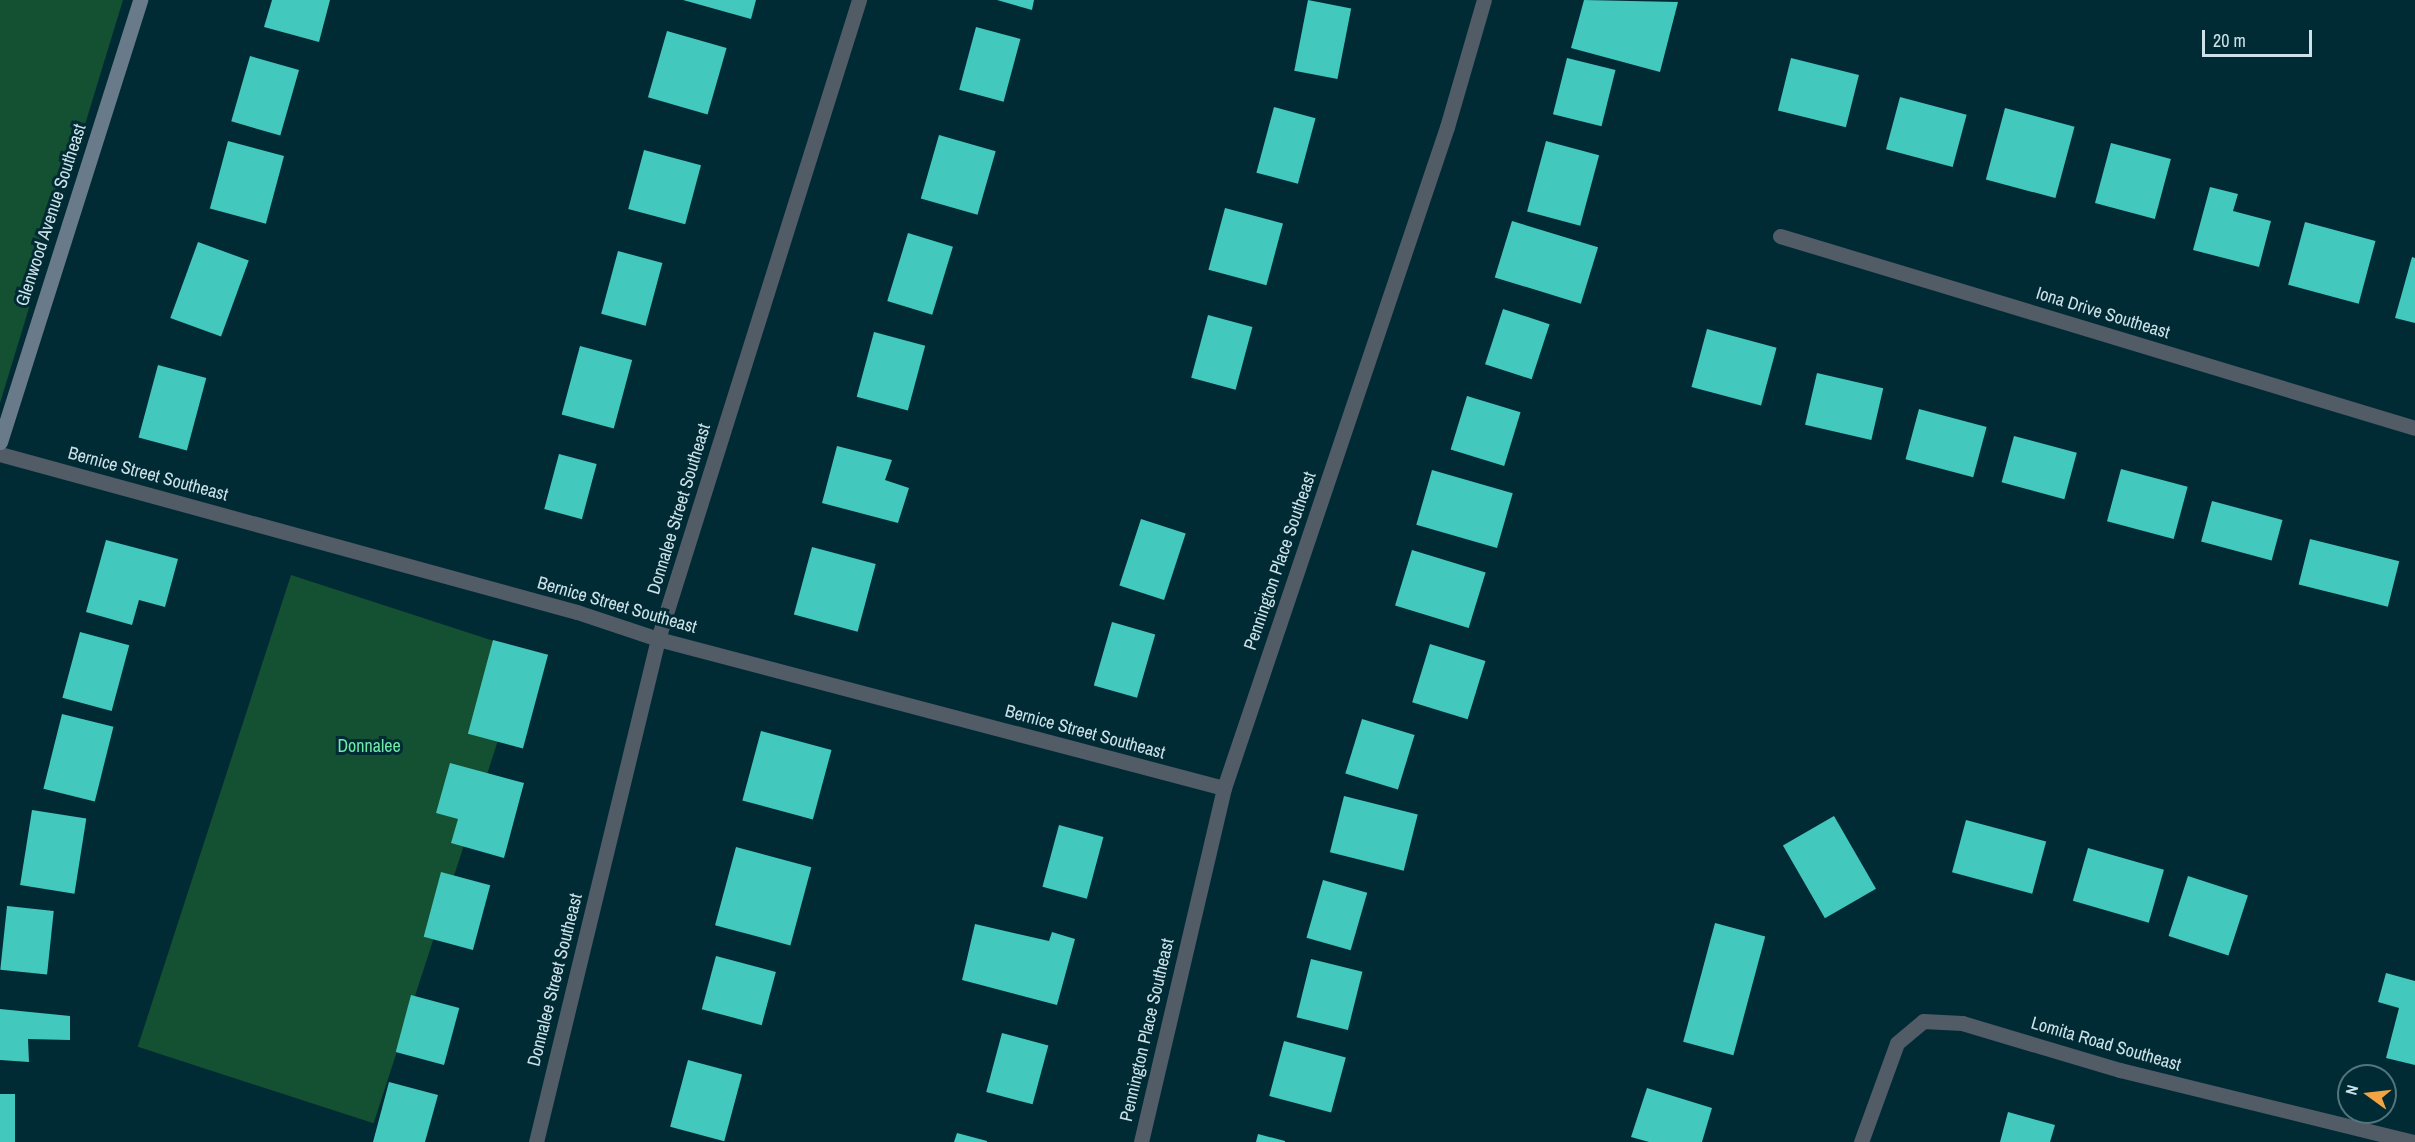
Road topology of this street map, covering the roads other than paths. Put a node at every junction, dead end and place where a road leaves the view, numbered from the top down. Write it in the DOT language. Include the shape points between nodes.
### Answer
graph roads {
  1 [pos="140,0"];
  2 [pos="859,0"];
  3 [pos="1484,0"];
  4 [pos="1780,236"];
  5 [pos="2415,428"];
  6 [pos="0,442"];
  7 [pos="0,454"];
  8 [pos="658,639"];
  9 [pos="1224,788"];
  10 [pos="536,1142"];
  11 [pos="1141,1142"];
  12 [pos="1862,1142"];
  13 [pos="2413,1142"];
  1 -- 6 [label="main road, Glenwood Avenue Southeast"];
  2 -- 8 [label="street, Donnalee Street Southeast"];
  3 -- 9 [label="street, Pennington Place Southeast" via="1447,127"];
  4 -- 5 [label="street, Iona Drive Southeast"];
  7 -- 8 [label="street, Bernice Street Southeast" via="577,612"];
  8 -- 9 [label="street, Bernice Street Southeast"];
  8 -- 10 [label="street, Donnalee Street Southeast"];
  9 -- 11 [label="street, Pennington Place Southeast"];
  12 -- 13 [label="street, Lomita Road Southeast" via="1897,1043 1923,1021 1962,1023 2121,1070"];
}
